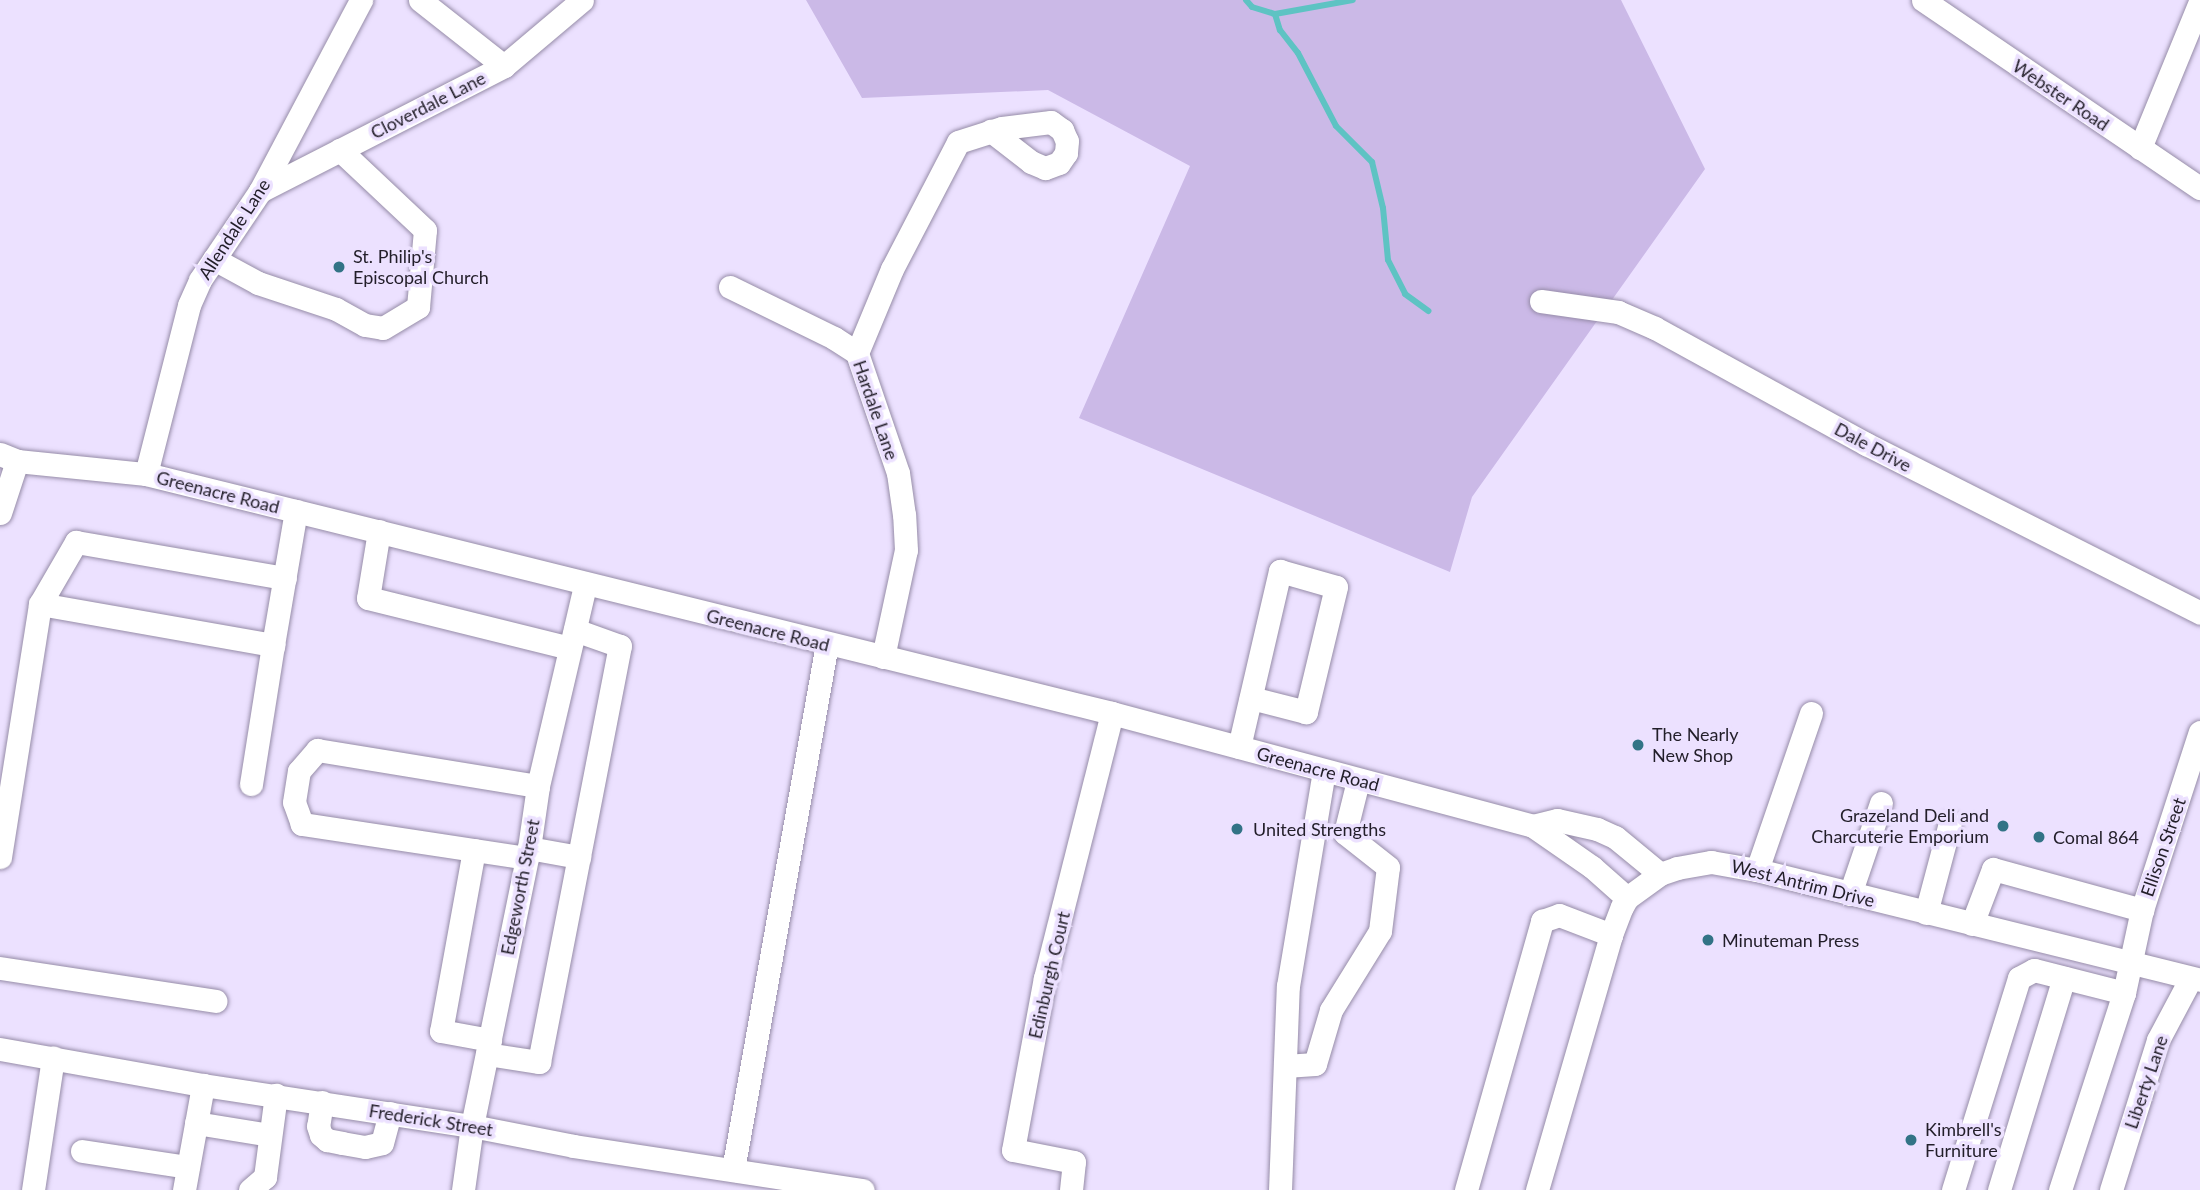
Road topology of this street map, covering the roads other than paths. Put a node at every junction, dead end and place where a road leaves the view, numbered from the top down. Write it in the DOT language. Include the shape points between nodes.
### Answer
graph roads {
  1 [pos="361,0"];
  2 [pos="420,0"];
  3 [pos="582,0"];
  4 [pos="1923,0"];
  5 [pos="2200,2"];
  6 [pos="504,66"];
  7 [pos="991,131"];
  8 [pos="2140,148"];
  9 [pos="340,150"];
  10 [pos="2200,188"];
  11 [pos="260,191"];
  12 [pos="214,259"];
  13 [pos="730,287"];
  14 [pos="1541,301"];
  15 [pos="857,353"];
  16 [pos="9,457"];
  17 [pos="146,474"];
  18 [pos="296,511"];
  19 [pos="0,513"];
  20 [pos="379,531"];
  21 [pos="285,578"];
  22 [pos="585,585"];
  23 [pos="40,604"];
  24 [pos="2200,613"];
  25 [pos="572,639"];
  26 [pos="827,644"];
  27 [pos="273,645"];
  28 [pos="883,657"];
  29 [pos="1251,698"];
  30 [pos="1112,713"];
  31 [pos="1811,713"];
  32 [pos="2200,732"];
  33 [pos="1239,747"];
  34 [pos="1324,772"];
  35 [pos="6,774"];
  36 [pos="1358,781"];
  37 [pos="251,784"];
  38 [pos="538,786"];
  39 [pos="1881,803"];
  40 [pos="1950,823"];
  41 [pos="1533,827"];
  42 [pos="474,850"];
  43 [pos="528,853"];
  44 [pos="0,857"];
  45 [pos="579,857"];
  46 [pos="1757,870"];
  47 [pos="1660,874"];
  48 [pos="1850,894"];
  49 [pos="1627,898"];
  50 [pos="2142,910"];
  51 [pos="1926,913"];
  52 [pos="1972,924"];
  53 [pos="1611,935"];
  54 [pos="2043,941"];
  55 [pos="2129,963"];
  56 [pos="0,968"];
  57 [pos="2034,970"];
  58 [pos="2064,978"];
  59 [pos="2195,979"];
  60 [pos="2124,993"];
  61 [pos="215,1001"];
  62 [pos="489,1047"];
  63 [pos="0,1049"];
  64 [pos="53,1057"];
  65 [pos="1285,1066"];
  66 [pos="203,1085"];
  67 [pos="276,1095"];
  68 [pos="321,1102"];
  69 [pos="390,1114"];
  70 [pos="196,1123"];
  71 [pos="472,1126"];
  72 [pos="270,1135"];
  73 [pos="82,1151"];
  74 [pos="188,1167"];
  75 [pos="733,1170"];
  76 [pos="33,1190"];
  77 [pos="184,1190"];
  78 [pos="250,1190"];
  79 [pos="463,1190"];
  80 [pos="863,1190"];
  81 [pos="1071,1190"];
  82 [pos="1280,1190"];
  83 [pos="1466,1190"];
  84 [pos="1537,1190"];
  85 [pos="1953,1190"];
  86 [pos="1999,1190"];
  87 [pos="2060,1190"];
  88 [pos="2111,1190"];
  1 -- 11 [label="street, Allendale Lane"];
  2 -- 6 [label="street"];
  3 -- 6 [label="street, Cloverdale Lane"];
  4 -- 8 [label="street, Webster Road"];
  5 -- 8 [label="street"];
  6 -- 9 [label="street, Cloverdale Lane"];
  7 -- 15 [label="street, Hardale Lane" via="958,142 892,269"];
  8 -- 10 [label="street, Webster Road"];
  9 -- 11 [label="street, Cloverdale Lane"];
  9 -- 12 [label="street" via="425,230 418,307 383,328 365,325 336,309 258,284"];
  11 -- 12 [label="street, Allendale Lane"];
  12 -- 17 [label="street, Allendale Lane" via="189,305"];
  13 -- 15 [label="street"];
  14 -- 24 [label="street, Dale Drive" via="1618,312 1655,328 1866,444"];
  15 -- 28 [label="street, Hardale Lane" via="898,473 904,516 906,550"];
  16 -- 17 [label="street, Greenacre Road"];
  16 -- 19 [label="street"];
  17 -- 18 [label="street, Greenacre Road"];
  18 -- 20 [label="street, Greenacre Road"];
  18 -- 21 [label="street"];
  20 -- 22 [label="street, Greenacre Road"];
  20 -- 25 [label="street" via="368,598"];
  21 -- 23 [label="street" via="76,542"];
  21 -- 27 [label="street"];
  22 -- 25 [label="street, Edgeworth Street"];
  22 -- 26 [label="street, Greenacre Road"];
  23 -- 27 [label="street"];
  23 -- 35 [label="street"];
  25 -- 38 [label="street, Edgeworth Street"];
  25 -- 45 [label="street" via="620,646"];
  26 -- 28 [label="street, Greenacre Road"];
  26 -- 75 [label="street"];
  27 -- 37 [label="street"];
  28 -- 30 [label="street, Greenacre Road"];
  29 -- 29 [label="street" via="1280,571 1336,587 1306,712"];
  29 -- 33 [label="street"];
  30 -- 33 [label="street, Greenacre Road"];
  30 -- 81 [label="street, Edinburgh Court" via="1045,978 1013,1150 1074,1162"];
  31 -- 46 [label="street"];
  32 -- 50 [label="street, Ellison Street"];
  33 -- 34 [label="street, Greenacre Road"];
  34 -- 36 [label="street, Greenacre Road"];
  34 -- 65 [label="street" via="1288,986"];
  35 -- 44 [label="street"];
  36 -- 41 [label="street, Greenacre Road"];
  36 -- 65 [label="street" via="1345,833 1388,867 1380,931 1331,1010 1315,1064"];
  38 -- 42 [label="street" via="317,750 299,771 294,802 302,824"];
  38 -- 43 [label="street, Edgeworth Street"];
  39 -- 48 [label="street"];
  40 -- 51 [label="street"];
  41 -- 47 [label="street, Greenacre Road" via="1557,820 1597,829 1615,837"];
  41 -- 49 [label="street, Greenacre Road" via="1592,867"];
  42 -- 43 [label="street"];
  42 -- 62 [label="street" via="441,1031"];
  43 -- 45 [label="street"];
  43 -- 62 [label="street, Edgeworth Street"];
  45 -- 62 [label="street" via="539,1062"];
  46 -- 47 [label="street, West Antrim Drive" via="1711,862"];
  46 -- 48 [label="street, West Antrim Drive"];
  47 -- 49 [label="street, West Antrim Drive"];
  48 -- 51 [label="street, West Antrim Drive"];
  49 -- 53 [label="street"];
  50 -- 52 [label="street" via="1993,869"];
  50 -- 55 [label="street, Ellison Street"];
  51 -- 52 [label="street, West Antrim Drive"];
  52 -- 54 [label="street, West Antrim Drive"];
  53 -- 83 [label="street" via="1559,915 1542,921"];
  53 -- 84 [label="street"];
  54 -- 55 [label="street, West Antrim Drive"];
  54 -- 57 [label="street"];
  55 -- 59 [label="street, West Antrim Drive"];
  55 -- 60 [label="street, Ellison Street"];
  56 -- 61 [label="street"];
  57 -- 58 [label="street"];
  57 -- 85 [label="street" via="2020,978"];
  58 -- 60 [label="street"];
  58 -- 86 [label="street"];
  59 -- 88 [label="street, Liberty Lane" via="2158,1040"];
  60 -- 87 [label="street, Ellison Street"];
  62 -- 71 [label="street, Edgeworth Street"];
  63 -- 64 [label="street, Frederick Street"];
  64 -- 66 [label="street, Frederick Street"];
  64 -- 76 [label="street"];
  65 -- 82 [label="street"];
  66 -- 67 [label="street, Frederick Street"];
  66 -- 70 [label="street"];
  67 -- 68 [label="street, Frederick Street"];
  67 -- 72 [label="street"];
  68 -- 69 [label="street, Frederick Street"];
  68 -- 69 [label="street" via="321,1135 342,1143 365,1147 382,1143"];
  69 -- 71 [label="street, Frederick Street"];
  70 -- 72 [label="street"];
  70 -- 74 [label="street"];
  71 -- 75 [label="street, Frederick Street"];
  71 -- 79 [label="street, Edgeworth Street"];
  72 -- 78 [label="street" via="265,1177"];
  73 -- 74 [label="street"];
  74 -- 77 [label="street"];
  75 -- 80 [label="street, Frederick Street"];
}
